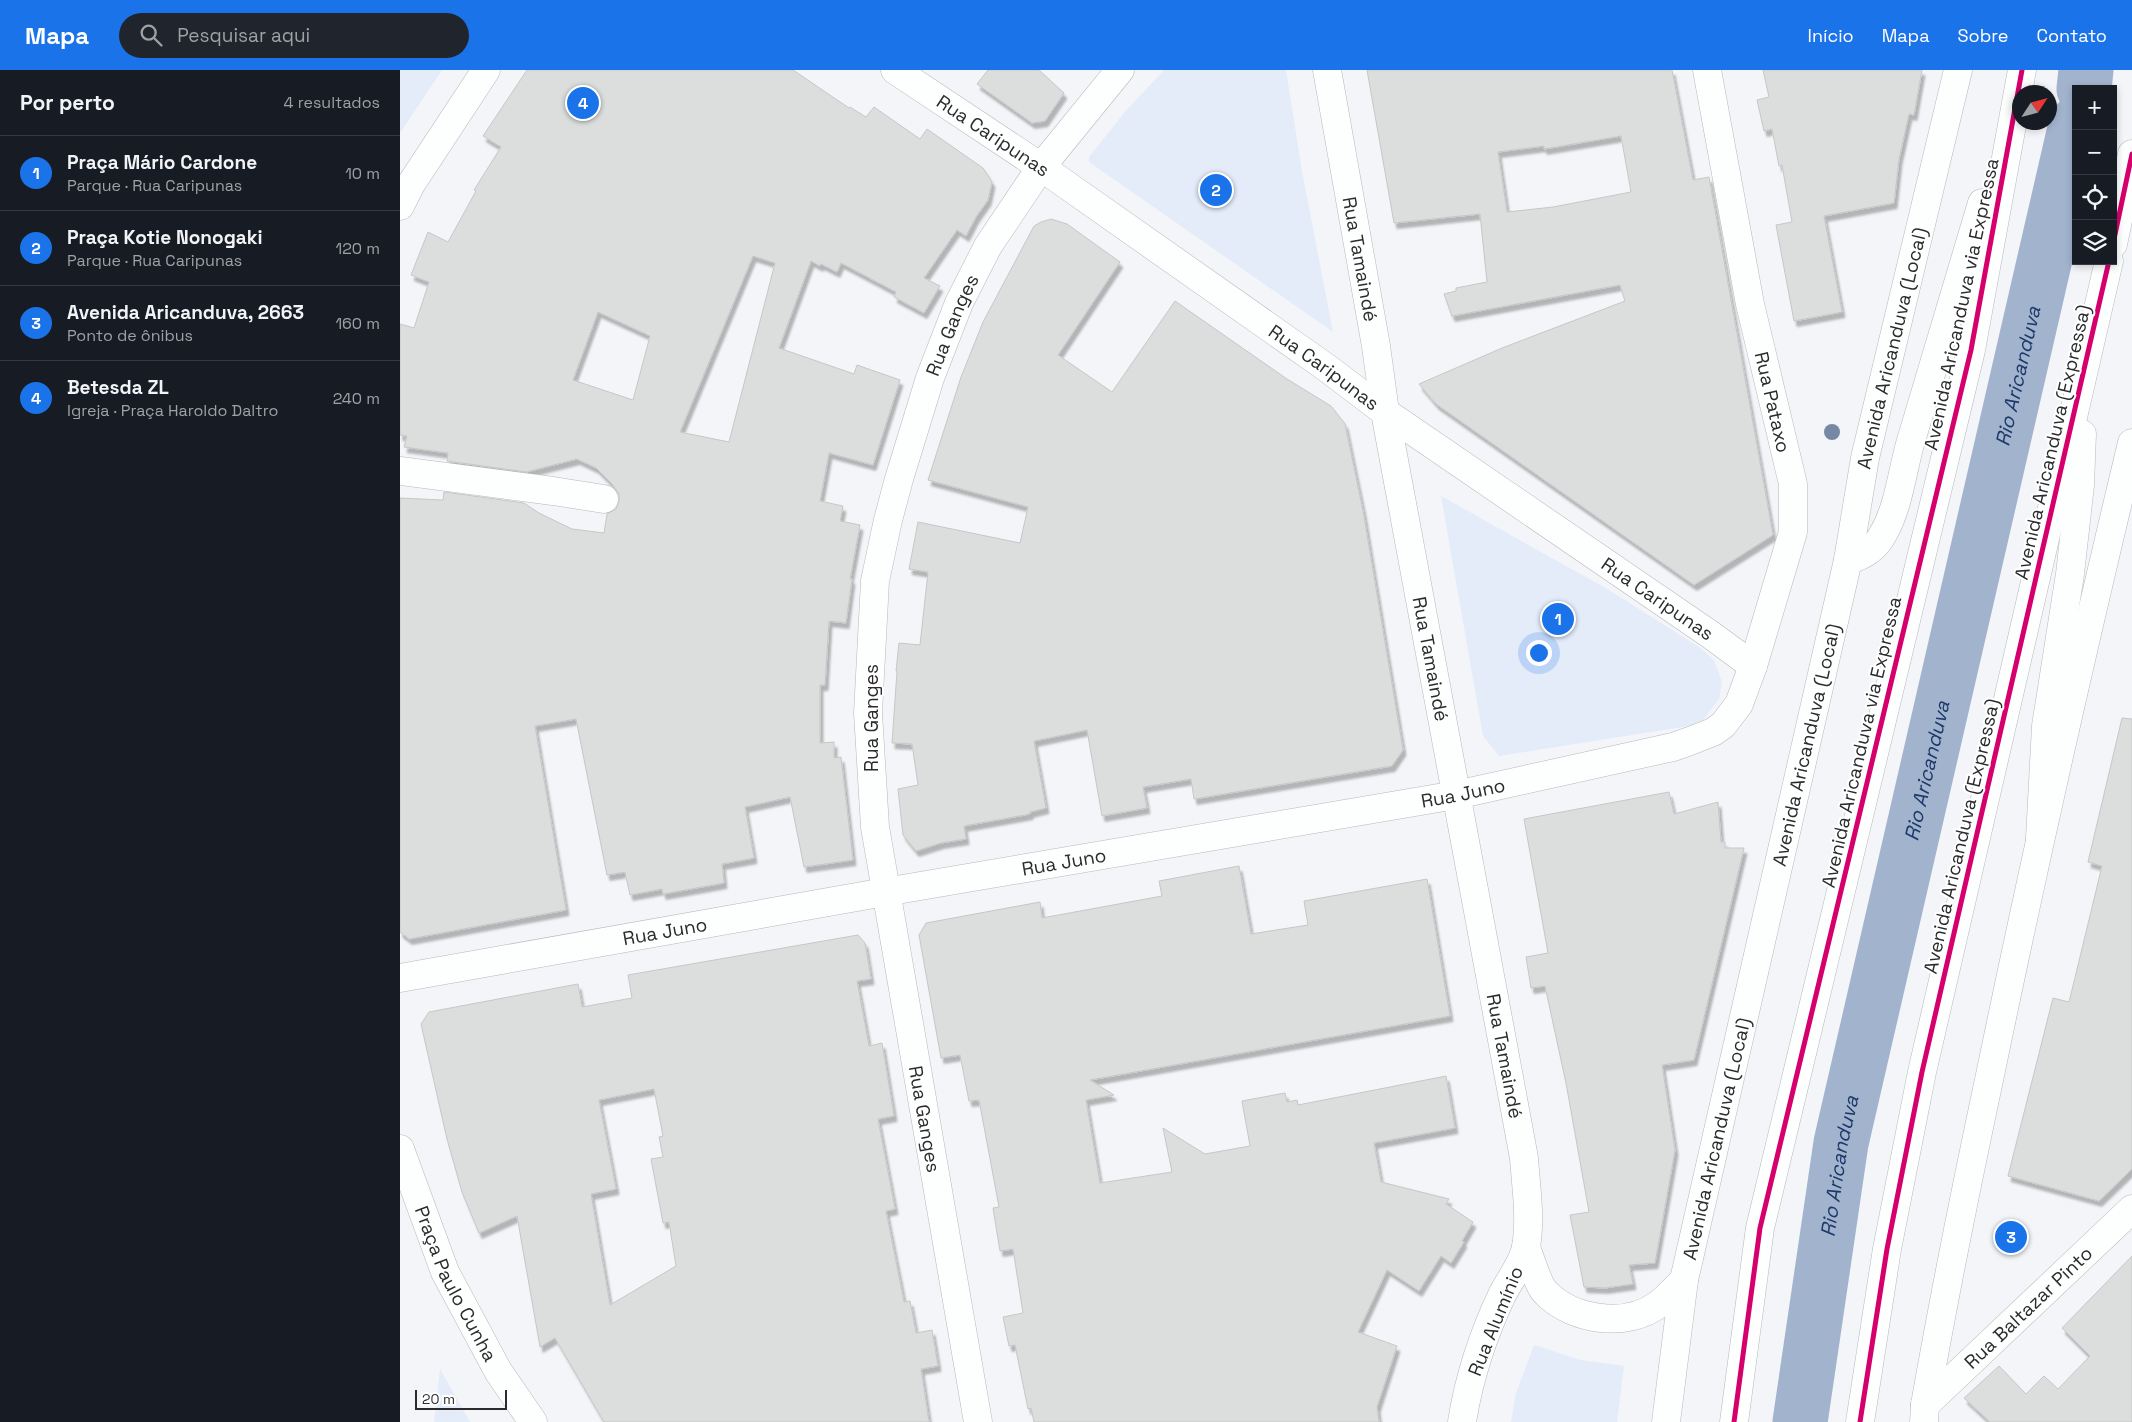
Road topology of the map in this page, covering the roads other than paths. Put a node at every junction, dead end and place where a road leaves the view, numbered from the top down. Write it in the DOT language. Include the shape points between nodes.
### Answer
graph roads {
  1 [pos="486,70"];
  2 [pos="895,70"];
  3 [pos="1120,70"];
  4 [pos="1327,70"];
  5 [pos="1707,70"];
  6 [pos="1958,70"];
  7 [pos="2021,74"];
  8 [pos="2132,154"];
  9 [pos="1041,167"];
  10 [pos="400,206"];
  11 [pos="2117,225"];
  12 [pos="2108,265"];
  13 [pos="2084,372"];
  14 [pos="1384,412"];
  15 [pos="2132,443"];
  16 [pos="400,471"];
  17 [pos="604,499"];
  18 [pos="1848,560"];
  19 [pos="1753,666"];
  20 [pos="1722,725"];
  21 [pos="1456,795"];
  22 [pos="2040,838"];
  23 [pos="885,892"];
  24 [pos="400,978"];
  25 [pos="401,1153"];
  26 [pos="400,1206"];
  27 [pos="2132,1208"];
  28 [pos="1526,1248"];
  29 [pos="1684,1280"];
  30 [pos="1924,1413"];
  31 [pos="533,1422"];
  32 [pos="978,1422"];
  33 [pos="1462,1422"];
  34 [pos="1666,1422"];
  35 [pos="1734,1422"];
  36 [pos="1860,1422"];
  1 -- 10 [label="main road" via="416,176"];
  2 -- 9 [label="main road, Rua Caripunas"];
  3 -- 9 [label="main road, Rua Ganges"];
  4 -- 14 [label="main road, Rua Tamaindé"];
  5 -- 19 [label="main road, Rua Pataxo" via="1750,304 1793,484 1793,532"];
  6 -- 18 [label="main road, Avenida Aricanduva (Local)" via="1865,458"];
  7 -- 18 [label="main road" via="1906,460 1893,514 1884,534 1872,549"];
  7 -- 35 [label="main road, Avenida Aricanduva via Expressa" via="1971,350 1760,1228"];
  8 -- 11 [label="main road"];
  9 -- 14 [label="main road, Rua Caripunas"];
  9 -- 23 [label="main road, Rua Ganges" via="988,246 959,303 930,378 888,520 875,581 868,712 874,827"];
  12 -- 13 [label="main road, Avenida Aricanduva (Expressa)"];
  13 -- 22 [label="main road" via="2080,485 2061,638 2046,726"];
  13 -- 36 [label="main road, Avenida Aricanduva (Expressa)" via="1922,1072 1887,1249"];
  14 -- 19 [label="main road, Rua Caripunas"];
  14 -- 21 [label="main road, Rua Tamaindé"];
  15 -- 22 [label="main road"];
  16 -- 17 [label="main road"];
  18 -- 29 [label="main road, Avenida Aricanduva (Local)"];
  19 -- 20 [label="main road, Rua Pataxo" via="1739,704"];
  20 -- 21 [label="main road, Rua Juno" via="1713,732 1673,747"];
  21 -- 23 [label="main road, Rua Juno"];
  21 -- 28 [label="main road, Rua Tamaindé" via="1524,1158 1528,1208"];
  22 -- 30 [label="main road" via="1946,1285"];
  23 -- 24 [label="main road, Rua Juno"];
  23 -- 32 [label="main road, Rua Ganges"];
  25 -- 26 [label="main road, Praça Paulo Cunha"];
  25 -- 31 [label="main road, Praça Paulo Cunha" via="445,1272 498,1371"];
  27 -- 30 [label="main road, Rua Baltazar Pinto"];
  28 -- 29 [label="main road, Rua Alumínio" via="1544,1292 1566,1308 1596,1318 1629,1318 1658,1305"];
  28 -- 33 [label="main road, Rua Alumínio" via="1484,1336 1467,1389"];
  29 -- 34 [label="main road, Avenida Aricanduva (Local)"];
}
